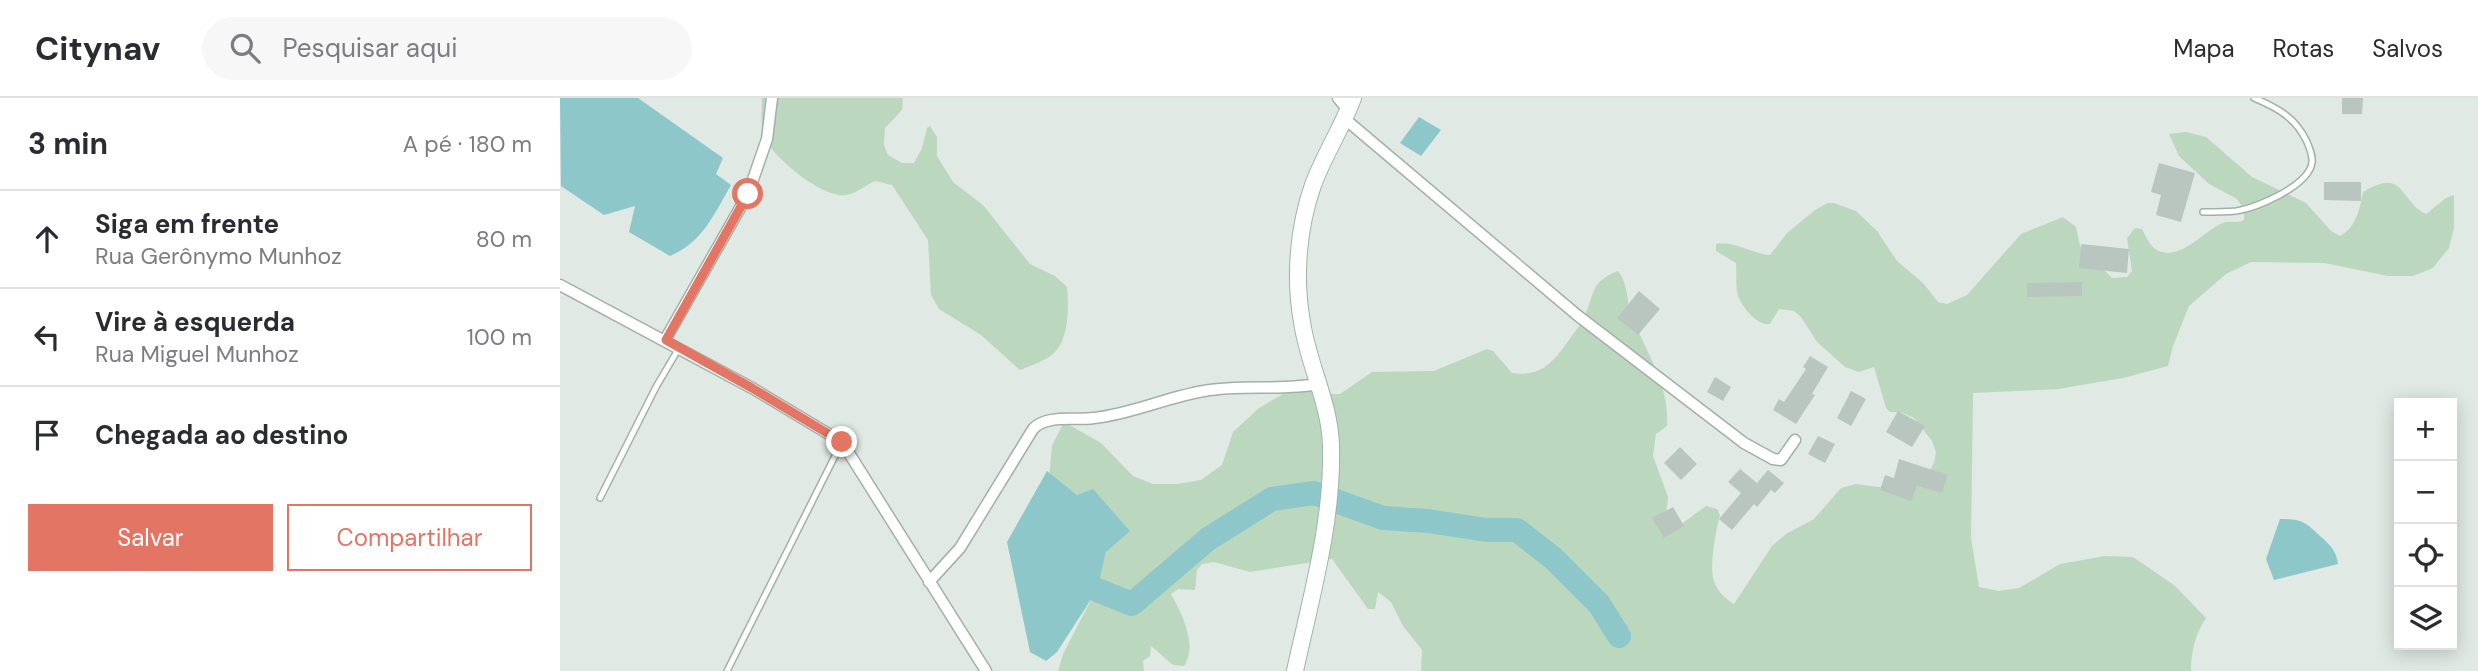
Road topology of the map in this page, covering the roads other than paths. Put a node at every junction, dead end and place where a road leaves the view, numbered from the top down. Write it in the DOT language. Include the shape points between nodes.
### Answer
graph roads {
  1 [pos="772,98"];
  2 [pos="2254,98"];
  3 [pos="1346,106"];
  4 [pos="2203,212"];
  5 [pos="560,285"];
  6 [pos="666,340"];
  7 [pos="679,348"];
  8 [pos="1318,384"];
  9 [pos="1795,440"];
  10 [pos="842,442"];
  11 [pos="600,498"];
  12 [pos="929,582"];
  13 [pos="727,671"];
  14 [pos="986,671"];
  15 [pos="1295,671"];
  1 -- 6 [label="street" via="767,139 748,194"];
  2 -- 4 [label="lane" via="2294,121 2306,139 2312,164 2305,176 2273,199 2237,211"];
  3 -- 8 [label="street" via="1313,185 1300,235 1301,321"];
  3 -- 9 [label="street" via="1577,315 1744,443 1782,460"];
  5 -- 6 [label="street"];
  6 -- 7 [label="street"];
  7 -- 10 [label="street"];
  7 -- 11 [label="lane"];
  8 -- 12 [label="street" via="1205,390 1096,418 1039,422 960,548"];
  8 -- 15 [label="street" via="1327,409 1331,492"];
  10 -- 12 [label="street"];
  10 -- 13 [label="lane"];
  12 -- 14 [label="street"];
}
